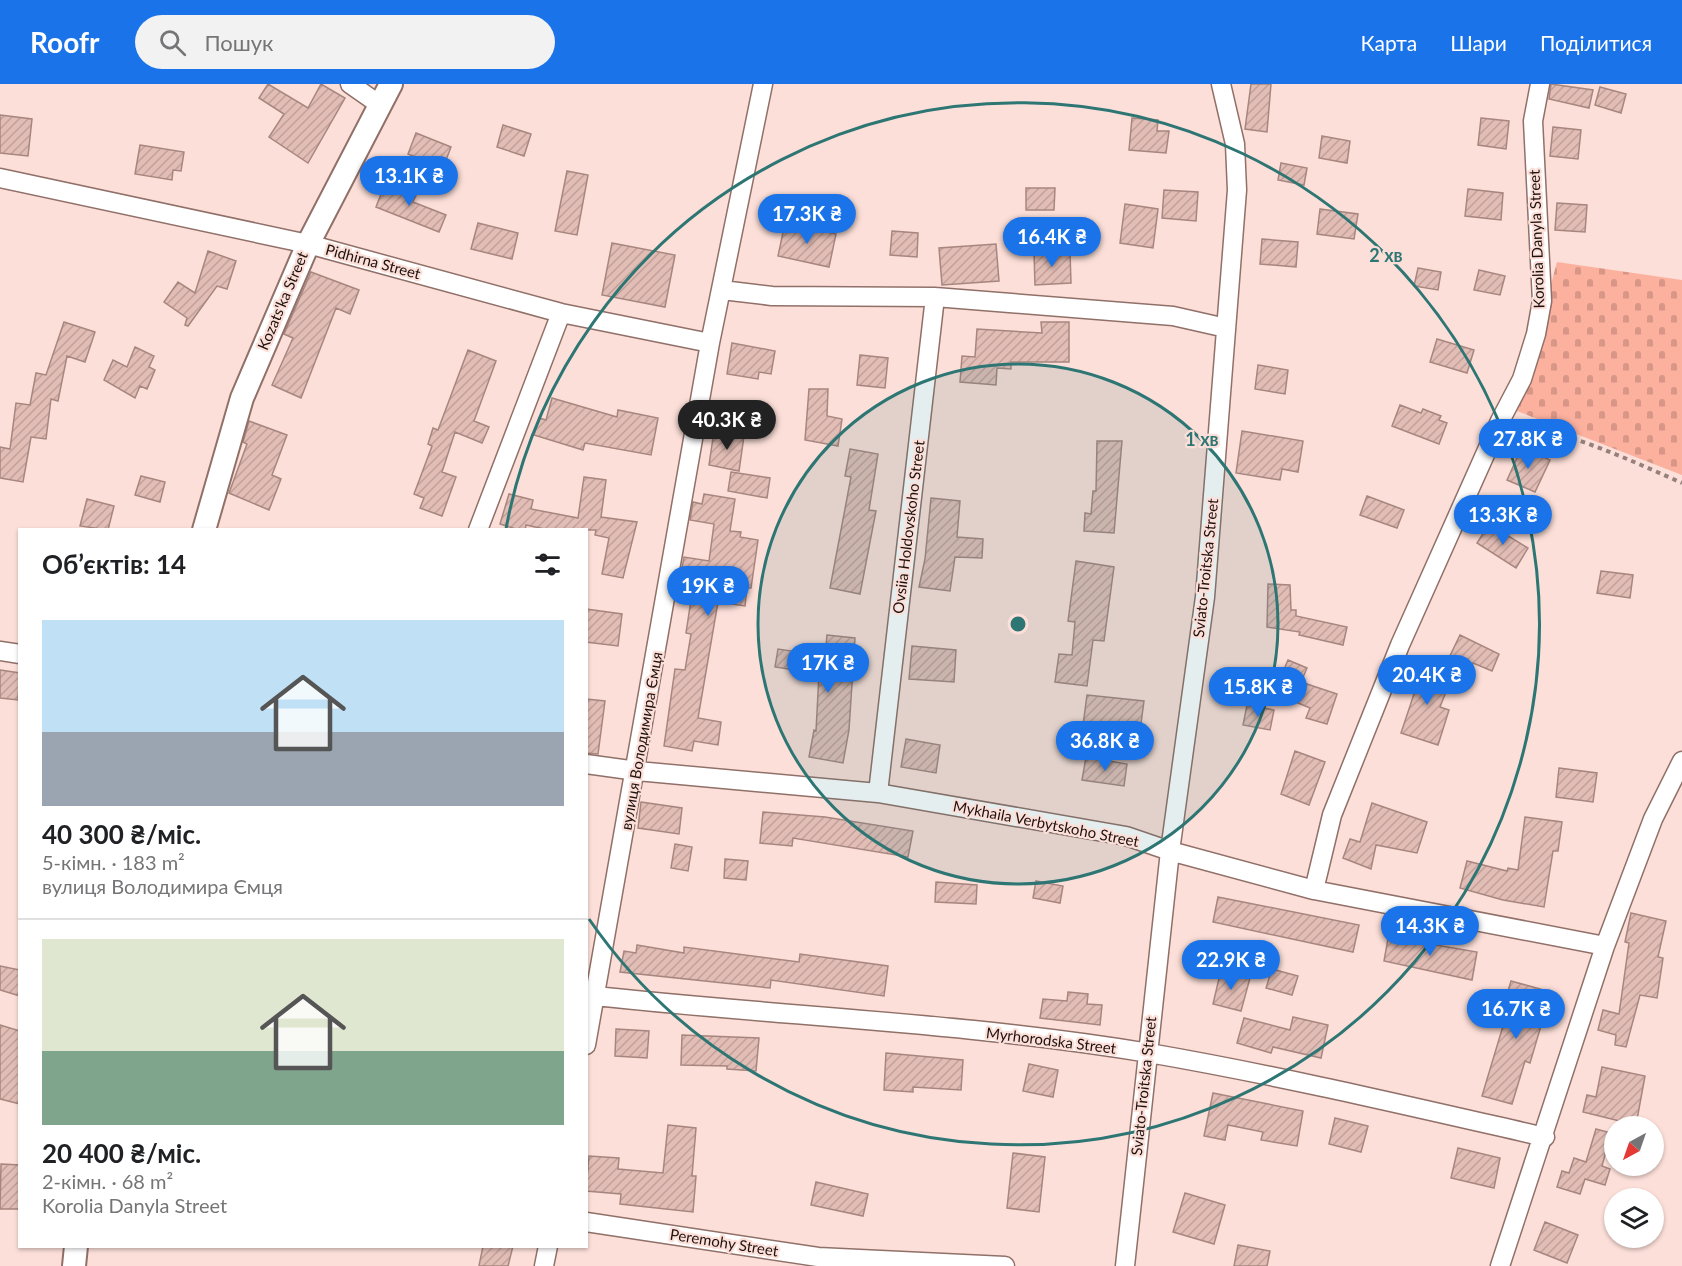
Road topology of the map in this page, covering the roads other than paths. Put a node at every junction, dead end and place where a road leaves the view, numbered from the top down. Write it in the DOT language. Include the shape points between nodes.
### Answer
graph roads {
  1 [pos="350,84"];
  2 [pos="391,84"];
  3 [pos="763,84"];
  4 [pos="1221,84"];
  5 [pos="1540,84"];
  6 [pos="380,105"];
  7 [pos="0,178"];
  8 [pos="308,244"];
  9 [pos="722,290"];
  10 [pos="935,297"];
  11 [pos="561,313"];
  12 [pos="1226,328"];
  13 [pos="710,343"];
  14 [pos="205,528"];
  15 [pos="479,528"];
  16 [pos="0,651"];
  17 [pos="18,654"];
  18 [pos="1682,761"];
  19 [pos="588,764"];
  20 [pos="637,771"];
  21 [pos="878,793"];
  22 [pos="1170,851"];
  23 [pos="1314,890"];
  24 [pos="1605,946"];
  25 [pos="591,995"];
  26 [pos="588,1025"];
  27 [pos="1148,1053"];
  28 [pos="1545,1137"];
  29 [pos="588,1222"];
  30 [pos="76,1248"];
  31 [pos="548,1248"];
  32 [pos="817,1262"];
  33 [pos="74,1266"];
  34 [pos="544,1266"];
  35 [pos="1005,1266"];
  36 [pos="1125,1266"];
  37 [pos="1500,1266"];
  1 -- 6 [label="street"];
  2 -- 6 [label="street, Kozats'ka Street"];
  3 -- 9 [label="street, вулиця Володимира Ємця"];
  4 -- 12 [label="street, Sviato-Troitska Street" via="1236,158 1237,190"];
  5 -- 23 [label="street, Korolia Danyla Street" via="1533,121 1542,301 1536,334 1522,379 1405,634 1332,815"];
  6 -- 8 [label="street, Kozats'ka Street"];
  7 -- 8 [label="street, Pidhirna Street"];
  8 -- 11 [label="street, Pidhirna Street"];
  8 -- 14 [label="street, Kozats'ka Street" via="242,398"];
  9 -- 10 [label="street" via="772,296"];
  9 -- 13 [label="street, вулиця Володимира Ємця"];
  10 -- 12 [label="street" via="1173,316"];
  10 -- 21 [label="street, Ovsiia Holdovskoho Street"];
  11 -- 13 [label="street, Pidhirna Street"];
  11 -- 15 [label="street"];
  12 -- 22 [label="street, Sviato-Troitska Street" via="1204,597"];
  13 -- 20 [label="street, вулиця Володимира Ємця"];
  16 -- 17 [label="street"];
  18 -- 24 [label="street" via="1653,819"];
  19 -- 20 [label="street, Mykhaila Verbytskoho Street"];
  20 -- 21 [label="street, Mykhaila Verbytskoho Street"];
  20 -- 25 [label="street, вулиця Володимира Ємця"];
  21 -- 22 [label="street, Mykhaila Verbytskoho Street" via="1126,836"];
  22 -- 23 [label="street, Mykhaila Verbytskoho Street"];
  22 -- 27 [label="street, Sviato-Troitska Street"];
  23 -- 24 [label="street, Mykhaila Verbytskoho Street"];
  24 -- 28 [label="street"];
  25 -- 26 [label="street, вулиця Володимира Ємця"];
  25 -- 27 [label="street, Myrhorodska Street" via="876,1019"];
  27 -- 28 [label="street, Myrhorodska Street"];
  27 -- 36 [label="street, Sviato-Troitska Street"];
  28 -- 37 [label="street"];
  29 -- 32 [label="street, Peremohy Street"];
  30 -- 33 [label="street"];
  31 -- 34 [label="street"];
  32 -- 35 [label="street, Peremohy Street"];
}
